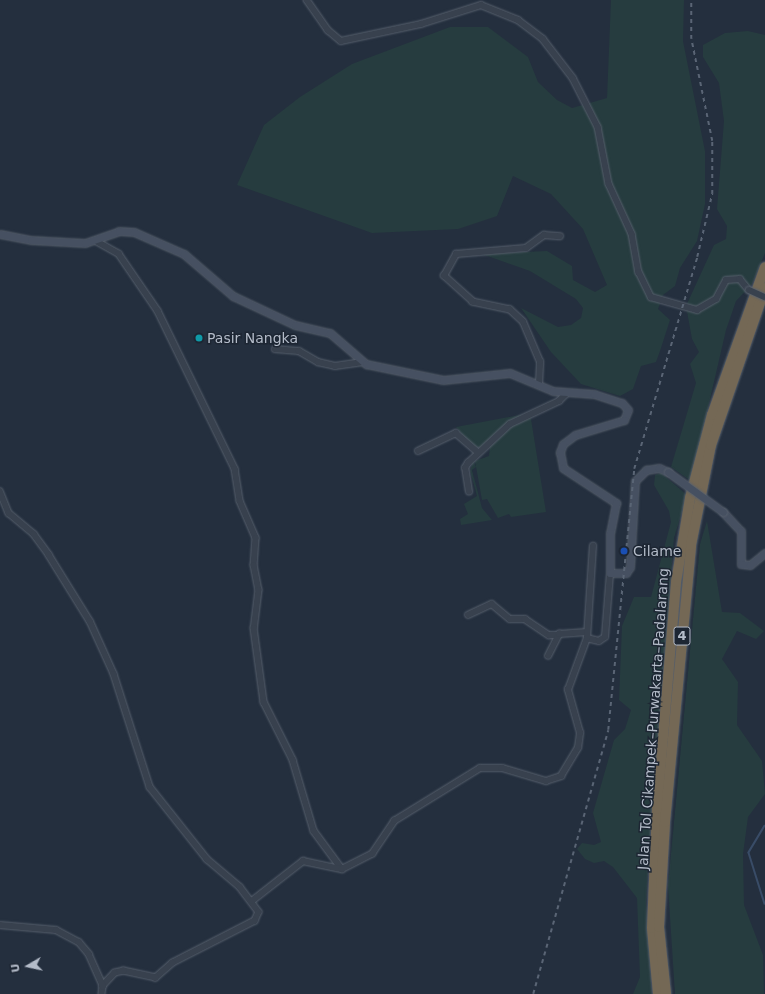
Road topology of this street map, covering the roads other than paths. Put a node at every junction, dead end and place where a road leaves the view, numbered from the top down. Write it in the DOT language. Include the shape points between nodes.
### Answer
graph roads {
  1 [pos="308,0"];
  2 [pos="0,234"];
  3 [pos="560,236"];
  4 [pos="96,241"];
  5 [pos="765,267"];
  6 [pos="765,288"];
  7 [pos="765,297"];
  8 [pos="275,349"];
  9 [pos="363,362"];
  10 [pos="539,384"];
  11 [pos="567,393"];
  12 [pos="418,451"];
  13 [pos="479,453"];
  14 [pos="0,491"];
  15 [pos="469,492"];
  16 [pos="593,546"];
  17 [pos="765,553"];
  18 [pos="610,573"];
  19 [pos="468,615"];
  20 [pos="558,635"];
  21 [pos="587,635"];
  22 [pos="548,656"];
  23 [pos="342,869"];
  24 [pos="252,901"];
  25 [pos="0,925"];
  26 [pos="103,986"];
  27 [pos="102,994"];
  28 [pos="658,994"];
  29 [pos="666,994"];
  1 -- 7 [label="street, bridge" via="328,30 341,41 421,24 481,5 518,20 543,39 573,78 598,126 609,184 632,234 639,272 651,297 697,310 716,299 726,280 740,279 749,290"];
  2 -- 4 [label="street" via="31,240"];
  3 -- 10 [label="street" via="544,235 526,248 456,254 444,276 473,302 510,310 522,322 540,362"];
  4 -- 9 [label="street" via="119,230 141,234 184,254 233,296 295,325 330,333"];
  4 -- 23 [label="street" via="119,254 158,311 235,469 240,501 256,538 254,565 259,590 254,628 264,702 293,760 314,831"];
  5 -- 28 [label="highway, Jalan Tol Cikampek–Purwakarta–Padalarang / 4" via="712,415 690,498 676,582 657,809 652,928"];
  6 -- 29 [label="highway, Jalan Tol Cikampek–Purwakarta–Padalarang / 4" via="711,445 691,545 665,822 659,927"];
  8 -- 9 [label="street" via="299,352 318,362 335,366"];
  9 -- 10 [label="street" via="438,380 510,373"];
  10 -- 11 [label="street" via="548,390"];
  11 -- 13 [label="street" via="559,401 510,424"];
  11 -- 18 [label="street" via="599,395 622,403 628,410 621,422 571,437 560,452 563,468 616,502 610,533"];
  12 -- 13 [label="street" via="456,433"];
  13 -- 15 [label="street" via="466,466"];
  14 -- 24 [label="street" via="9,512 34,534 90,621 114,674 150,787 207,859"];
  16 -- 21 [label="street"];
  17 -- 18 [label="street, bridge" via="750,565 741,564 742,533 723,512 659,468 646,470 636,481 630,567 624,574"];
  18 -- 21 [label="street" via="605,637 599,641"];
  19 -- 20 [label="street" via="492,604 510,619 525,618 549,635"];
  20 -- 21 [label="street"];
  20 -- 22 [label="street"];
  21 -- 23 [label="street" via="568,690 580,733 578,748 561,776 546,782 502,768 480,768 406,812 390,826 372,854"];
  23 -- 24 [label="street" via="303,861"];
  24 -- 26 [label="street" via="259,912 255,921 173,963 161,976 151,979 119,971"];
  25 -- 26 [label="street" via="56,930 79,942 89,954"];
  26 -- 27 [label="street"];
}
